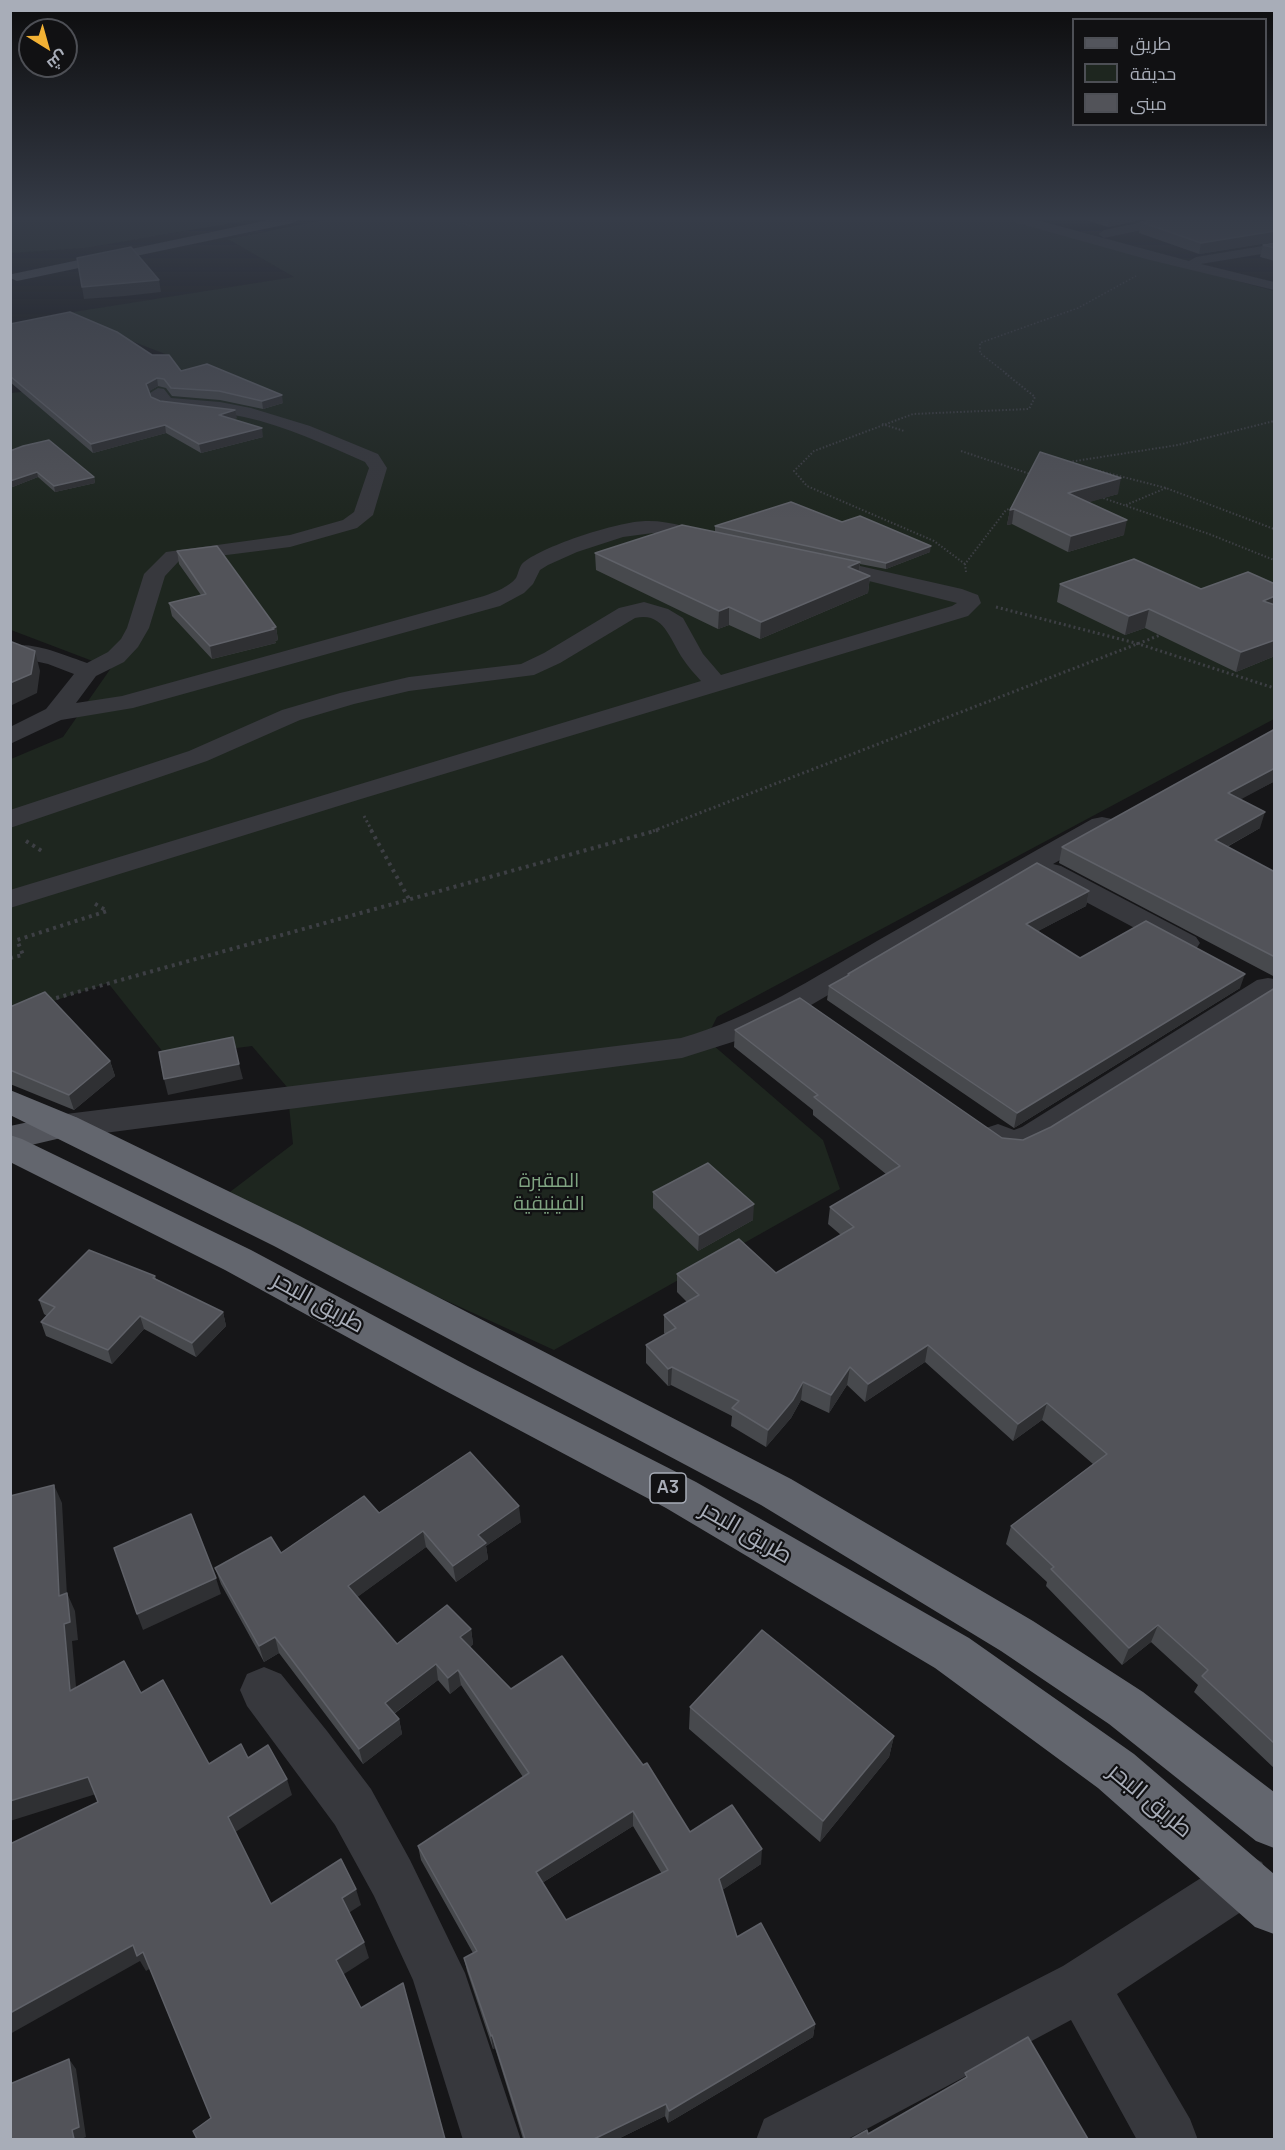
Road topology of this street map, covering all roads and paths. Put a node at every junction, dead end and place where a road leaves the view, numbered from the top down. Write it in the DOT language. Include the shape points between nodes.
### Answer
graph roads {
  1 [pos="1046,319"];
  2 [pos="158,393"];
  3 [pos="1275,421"];
  4 [pos="882,424"];
  5 [pos="904,431"];
  6 [pos="961,451"];
  7 [pos="1079,465"];
  8 [pos="1090,469"];
  9 [pos="1034,475"];
  10 [pos="1166,488"];
  11 [pos="1095,495"];
  12 [pos="1125,505"];
  13 [pos="1016,506"];
  14 [pos="1275,529"];
  15 [pos="725,542"];
  16 [pos="793,557"];
  17 [pos="1275,560"];
  18 [pos="965,564"];
  19 [pos="970,600"];
  20 [pos="1170,631"];
  21 [pos="1139,644"];
  22 [pos="21,651"];
  23 [pos="88,671"];
  24 [pos="717,685"];
  25 [pos="1275,688"];
  26 [pos="55,714"];
  27 [pos="10,737"];
  28 [pos="352,793"];
  29 [pos="1128,811"];
  30 [pos="10,820"];
  31 [pos="1033,863"];
  32 [pos="10,898"];
  33 [pos="409,899"];
  34 [pos="90,901"];
  35 [pos="1207,955"];
  36 [pos="10,958"];
  37 [pos="1238,971"];
  38 [pos="1272,989"];
  39 [pos="800,999"];
  40 [pos="45,1002"];
  41 [pos="829,1019"];
  42 [pos="11,1111"];
  43 [pos="974,1121"];
  44 [pos="66,1126"];
  45 [pos="10,1147"];
  46 [pos="264,1690"];
  47 [pos="1275,1823"];
  48 [pos="1259,1894"];
  49 [pos="1082,1985"];
  50 [pos="492,2139"];
  51 [pos="784,2139"];
  52 [pos="1169,2139"];
  1 -- 4 [label="path" via="980,343 980,353 1035,398 1029,409 913,414"];
  2 -- 23 [label="street" via="168,404 237,410 294,426 372,458 378,468 363,515 350,524 290,541 173,556 155,574 130,642 116,657"];
  3 -- 7 [label="path" via="1178,445 1069,462"];
  4 -- 5 [label="path"];
  4 -- 18 [label="path" via="814,451 794,471 807,486 934,541"];
  6 -- 9 [label="path"];
  8 -- 10 [label="path"];
  10 -- 12 [label="path"];
  10 -- 14 [label="path"];
  11 -- 12 [label="path"];
  12 -- 17 [label="path"];
  13 -- 18 [label="path" via="1006,510"];
  15 -- 26 [label="street" via="658,528 630,529 544,558 530,567 529,576 518,589 492,601 124,703"];
  16 -- 19 [label="street"];
  18 -- 19 [label="path"];
  19 -- 21 [label="path"];
  19 -- 24 [label="street" via="960,611"];
  20 -- 21 [label="path"];
  21 -- 25 [label="path"];
  21 -- 33 [label="path" via="660,829"];
  22 -- 23 [label="street"];
  23 -- 26 [label="street"];
  24 -- 28 [label="street"];
  24 -- 30 [label="street" via="693,657 675,623 644,609 627,613 526,670 409,684 303,712 198,756"];
  26 -- 27 [label="street"];
  28 -- 32 [label="street"];
  28 -- 33 [label="path"];
  29 -- 31 [label="street"];
  31 -- 35 [label="street"];
  31 -- 39 [label="street"];
  33 -- 40 [label="path"];
  34 -- 36 [label="path" via="107,911 17,940 23,955"];
  37 -- 38 [label="street"];
  38 -- 43 [label="street" via="1012,1146"];
  39 -- 41 [label="street"];
  39 -- 44 [label="street" via="723,1036 682,1048"];
  42 -- 44 [label="highway, طريق البحر / A3"];
  44 -- 47 [label="highway, طريق البحر / A3" via="479,1335 776,1492 1017,1636 1126,1708"];
  45 -- 48 [label="highway, طريق البحر / A3" via="238,1260 681,1495 952,1653 1116,1771"];
  46 -- 50 [label="street" via="352,1807 392,1878 438,1972"];
  48 -- 49 [label="street"];
  49 -- 51 [label="street"];
  49 -- 52 [label="street"];
}
